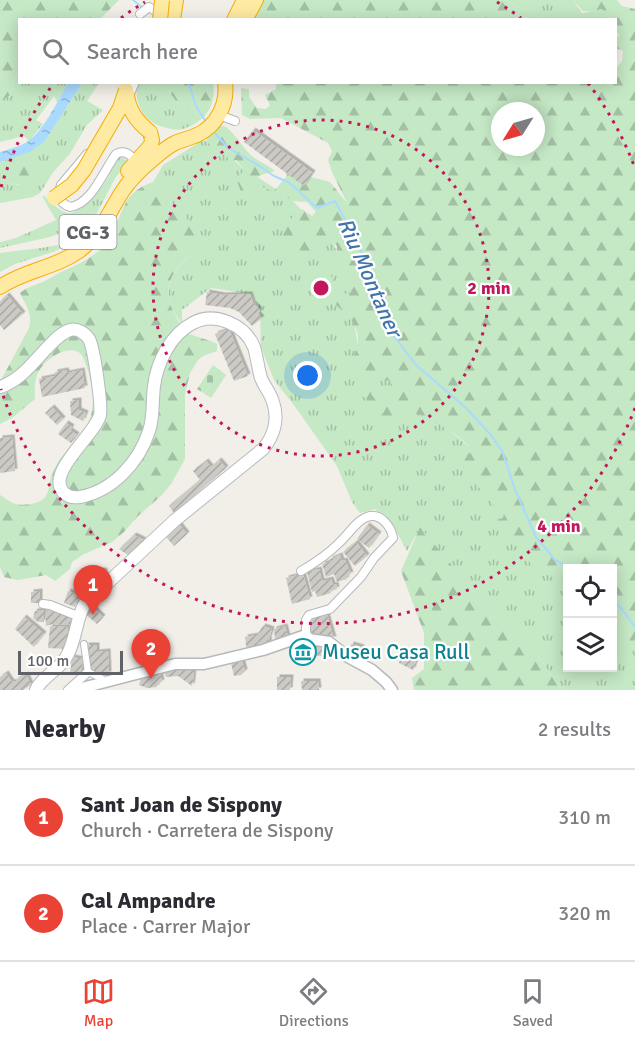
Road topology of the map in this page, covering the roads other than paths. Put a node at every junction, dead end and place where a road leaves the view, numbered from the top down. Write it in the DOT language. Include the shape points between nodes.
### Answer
graph roads {
  1 [pos="176,0"];
  2 [pos="244,0"];
  3 [pos="256,0"];
  4 [pos="159,10"];
  5 [pos="140,14"];
  6 [pos="172,18"];
  7 [pos="235,18"];
  8 [pos="246,18"];
  9 [pos="225,84"];
  10 [pos="129,85"];
  11 [pos="219,115"];
  12 [pos="137,121"];
  13 [pos="235,121"];
  14 [pos="107,130"];
  15 [pos="150,132"];
  16 [pos="186,138"];
  17 [pos="145,157"];
  18 [pos="54,198"];
  19 [pos="0,276"];
  20 [pos="0,286"];
  21 [pos="0,387"];
  22 [pos="301,571"];
  23 [pos="43,604"];
  24 [pos="80,617"];
  25 [pos="306,635"];
  26 [pos="84,644"];
  27 [pos="88,672"];
  28 [pos="107,681"];
  29 [pos="36,690"];
  30 [pos="68,690"];
  31 [pos="74,690"];
  32 [pos="392,690"];
  1 -- 6 [label="highway"];
  2 -- 7 [label="highway"];
  3 -- 8 [label="highway"];
  4 -- 5 [label="street" via="149,7"];
  9 -- 11 [label="highway"];
  10 -- 12 [label="highway, bridge" via="129,107"];
  10 -- 14 [label="highway, bridge"];
  10 -- 17 [label="street" via="129,97 117,117 61,185 61,202 70,207 79,204 98,185 119,153"];
  11 -- 13 [label="street"];
  11 -- 16 [label="highway, CG-3" via="205,130"];
  12 -- 14 [label="highway, bridge" via="125,118"];
  12 -- 15 [label="highway, bridge"];
  14 -- 18 [label="highway, bridge" via="79,178"];
  15 -- 16 [label="highway" via="166,139"];
  15 -- 17 [label="highway, CG-3" via="152,140"];
  16 -- 17 [label="highway, CG-3"];
  17 -- 19 [label="highway, CG-3" via="120,181 84,237 61,253"];
  17 -- 20 [label="highway, CG-3" via="89,242 63,260"];
  21 -- 24 [label="main road" via="20,375 67,331 80,331 89,339 100,413 60,476 65,495 73,497 113,483 132,463 149,430 154,383 163,356 181,331 195,321 222,320 245,333 274,403 276,421 263,449 160,533 84,605"];
  22 -- 25 [label="street" via="324,557 368,516 377,516 392,530 393,538 330,609 309,615"];
  23 -- 24 [label="street"];
  24 -- 29 [label="main road" via="66,658"];
  25 -- 28 [label="street" via="204,664 175,664"];
  25 -- 32 [label="street" via="330,642 372,670"];
  26 -- 27 [label="street"];
  27 -- 28 [label="street"];
  27 -- 30 [label="street"];
  28 -- 31 [label="street"];
}
